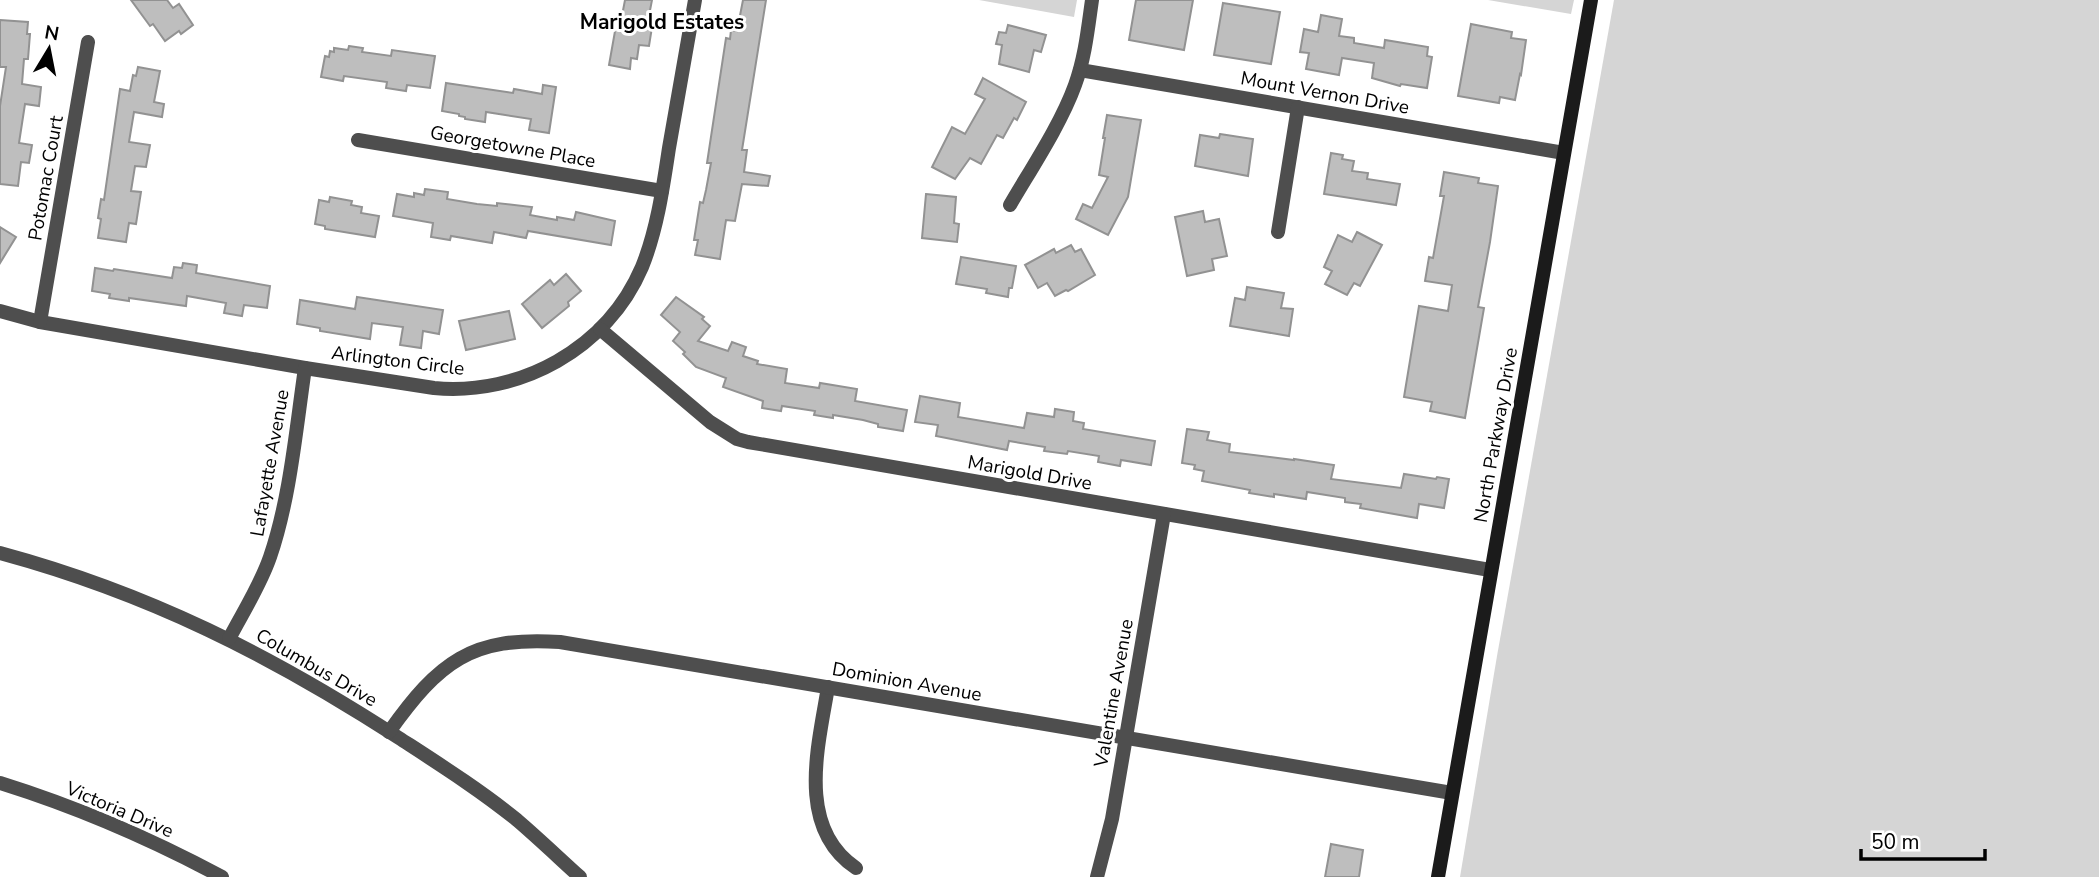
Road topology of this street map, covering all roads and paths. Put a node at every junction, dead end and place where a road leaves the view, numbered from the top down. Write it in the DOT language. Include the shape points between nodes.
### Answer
graph roads {
  1 [pos="695,0"];
  2 [pos="1092,0"];
  3 [pos="1591,0"];
  4 [pos="88,42"];
  5 [pos="1080,70"];
  6 [pos="1298,107"];
  7 [pos="358,139"];
  8 [pos="1564,153"];
  9 [pos="662,191"];
  10 [pos="1010,205"];
  11 [pos="1278,232"];
  12 [pos="0,311"];
  13 [pos="40,322"];
  14 [pos="600,329"];
  15 [pos="305,368"];
  16 [pos="1164,514"];
  17 [pos="0,553"];
  18 [pos="1490,570"];
  19 [pos="229,639"];
  20 [pos="828,687"];
  21 [pos="388,732"];
  22 [pos="1125,738"];
  23 [pos="0,783"];
  24 [pos="1452,793"];
  25 [pos="856,868"];
  26 [pos="222,877"];
  27 [pos="580,877"];
  28 [pos="1097,877"];
  29 [pos="1438,877"];
  1 -- 9 [label="street, Arlington Circle"];
  2 -- 5 [label="street"];
  3 -- 8 [label="main road, North Parkway Drive"];
  4 -- 13 [label="street, Potomac Court"];
  5 -- 6 [label="street, Mount Vernon Drive"];
  5 -- 10 [label="street" via="1067,105"];
  6 -- 8 [label="street, Mount Vernon Drive"];
  6 -- 11 [label="street"];
  7 -- 9 [label="street, Georgetowne Place"];
  8 -- 18 [label="main road, North Parkway Drive"];
  9 -- 14 [label="street, Arlington Circle" via="641,268"];
  12 -- 13 [label="street, Arlington Circle"];
  13 -- 15 [label="street, Arlington Circle"];
  14 -- 15 [label="street, Arlington Circle" via="550,366 491,387 453,390"];
  14 -- 16 [label="street, Marigold Drive" via="710,422 737,439"];
  15 -- 19 [label="street, Lafayette Avenue" via="274,543"];
  16 -- 18 [label="street, Marigold Drive"];
  16 -- 22 [label="street, Valentine Avenue"];
  17 -- 19 [label="street, Columbus Drive" via="118,591"];
  18 -- 24 [label="main road, North Parkway Drive"];
  19 -- 21 [label="street, Columbus Drive"];
  20 -- 21 [label="street, Dominion Avenue" via="560,642 514,641 473,651 450,664 423,687"];
  20 -- 22 [label="street, Dominion Avenue"];
  20 -- 25 [label="street" via="816,762 819,810 834,848"];
  21 -- 27 [label="street, Columbus Drive" via="478,791"];
  22 -- 24 [label="street, Dominion Avenue"];
  22 -- 28 [label="street, Valentine Avenue"];
  23 -- 26 [label="street, Victoria Drive" via="109,823"];
  24 -- 29 [label="main road, North Parkway Drive"];
}
